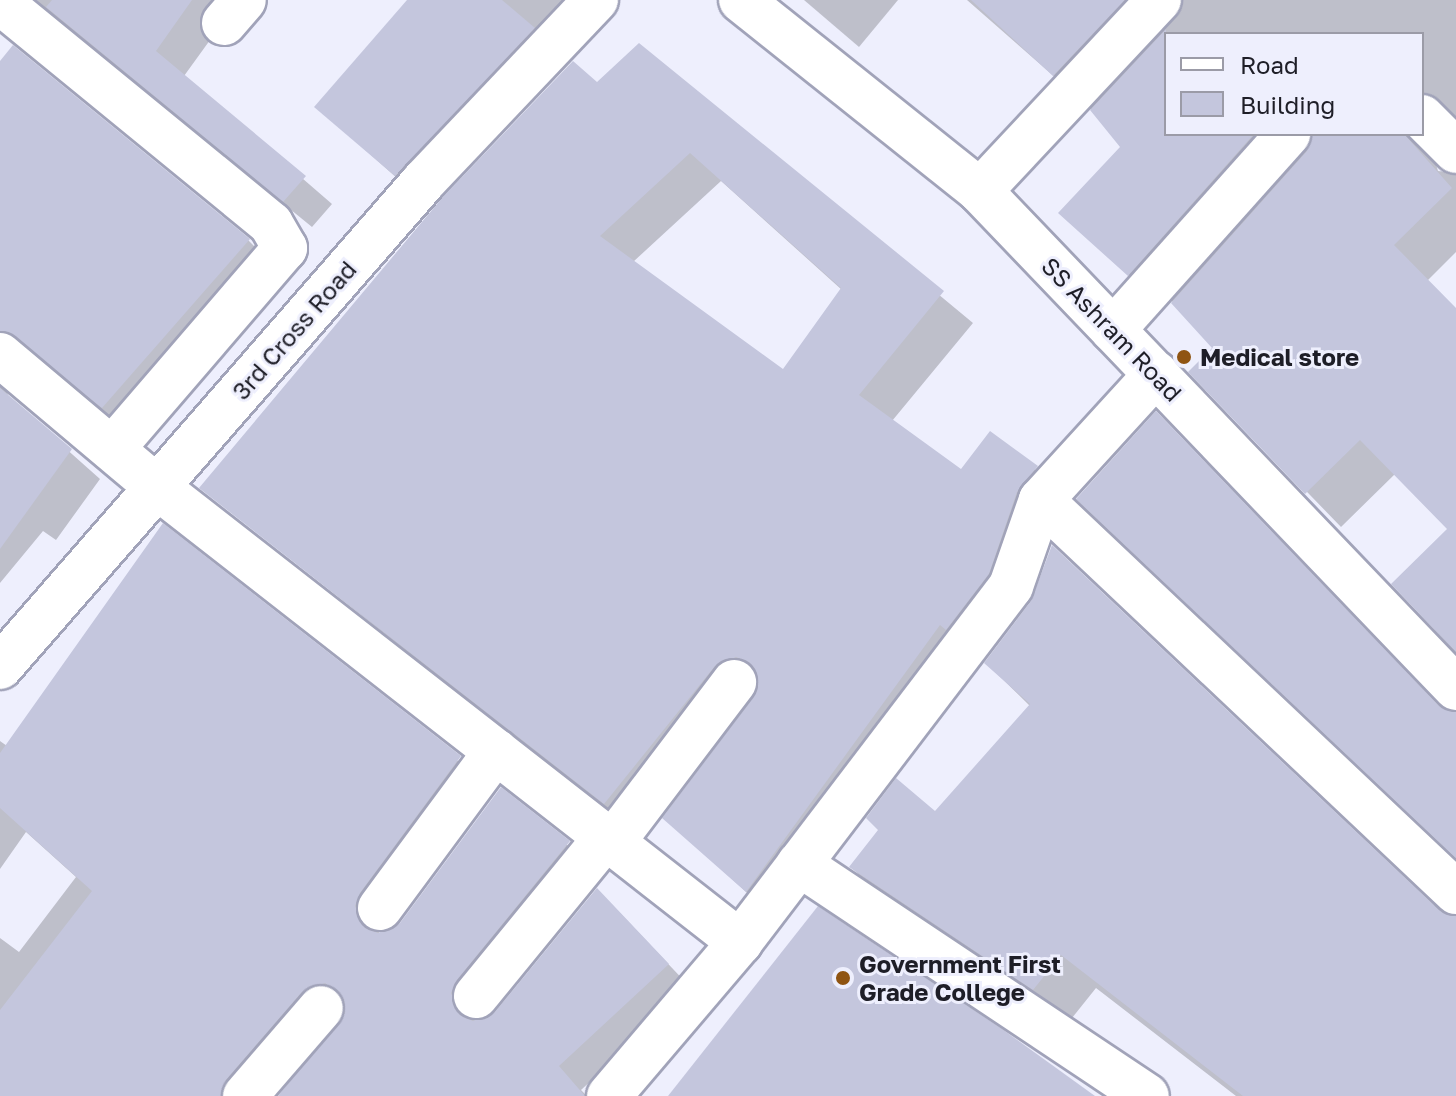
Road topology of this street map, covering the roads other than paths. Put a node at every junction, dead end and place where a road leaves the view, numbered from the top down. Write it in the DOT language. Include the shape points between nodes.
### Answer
graph roads {
  1 [pos="596,0"];
  2 [pos="741,0"];
  3 [pos="1159,0"];
  4 [pos="0,2"];
  5 [pos="1424,119"];
  6 [pos="1286,136"];
  7 [pos="1456,151"];
  8 [pos="980,191"];
  9 [pos="1113,330"];
  10 [pos="0,355"];
  11 [pos="1156,374"];
  12 [pos="112,449"];
  13 [pos="157,487"];
  14 [pos="1041,500"];
  15 [pos="0,667"];
  16 [pos="734,682"];
  17 [pos="1456,688"];
  18 [pos="496,751"];
  19 [pos="609,840"];
  20 [pos="799,864"];
  21 [pos="1456,892"];
  22 [pos="380,908"];
  23 [pos="740,942"];
  24 [pos="476,996"];
  25 [pos="321,1008"];
  26 [pos="245,1096"];
  27 [pos="609,1096"];
  28 [pos="1147,1096"];
  1 -- 13 [label="street, 3rd Cross Road" via="424,181"];
  2 -- 8 [label="street, SS Ashram Road"];
  3 -- 8 [label="street"];
  4 -- 12 [label="street" via="271,224 285,248"];
  5 -- 7 [label="street"];
  6 -- 9 [label="street"];
  8 -- 9 [label="street, SS Ashram Road"];
  9 -- 11 [label="street, SS Ashram Road"];
  10 -- 12 [label="street"];
  11 -- 14 [label="street"];
  11 -- 17 [label="street, SS Ashram Road"];
  12 -- 13 [label="street"];
  13 -- 15 [label="street, 3rd Cross Road"];
  13 -- 18 [label="street"];
  14 -- 20 [label="street" via="1011,586"];
  14 -- 21 [label="street"];
  16 -- 19 [label="street"];
  18 -- 19 [label="street"];
  18 -- 22 [label="street"];
  19 -- 23 [label="street"];
  19 -- 24 [label="street"];
  20 -- 23 [label="street"];
  20 -- 28 [label="street"];
  23 -- 27 [label="street"];
  25 -- 26 [label="street"];
}
